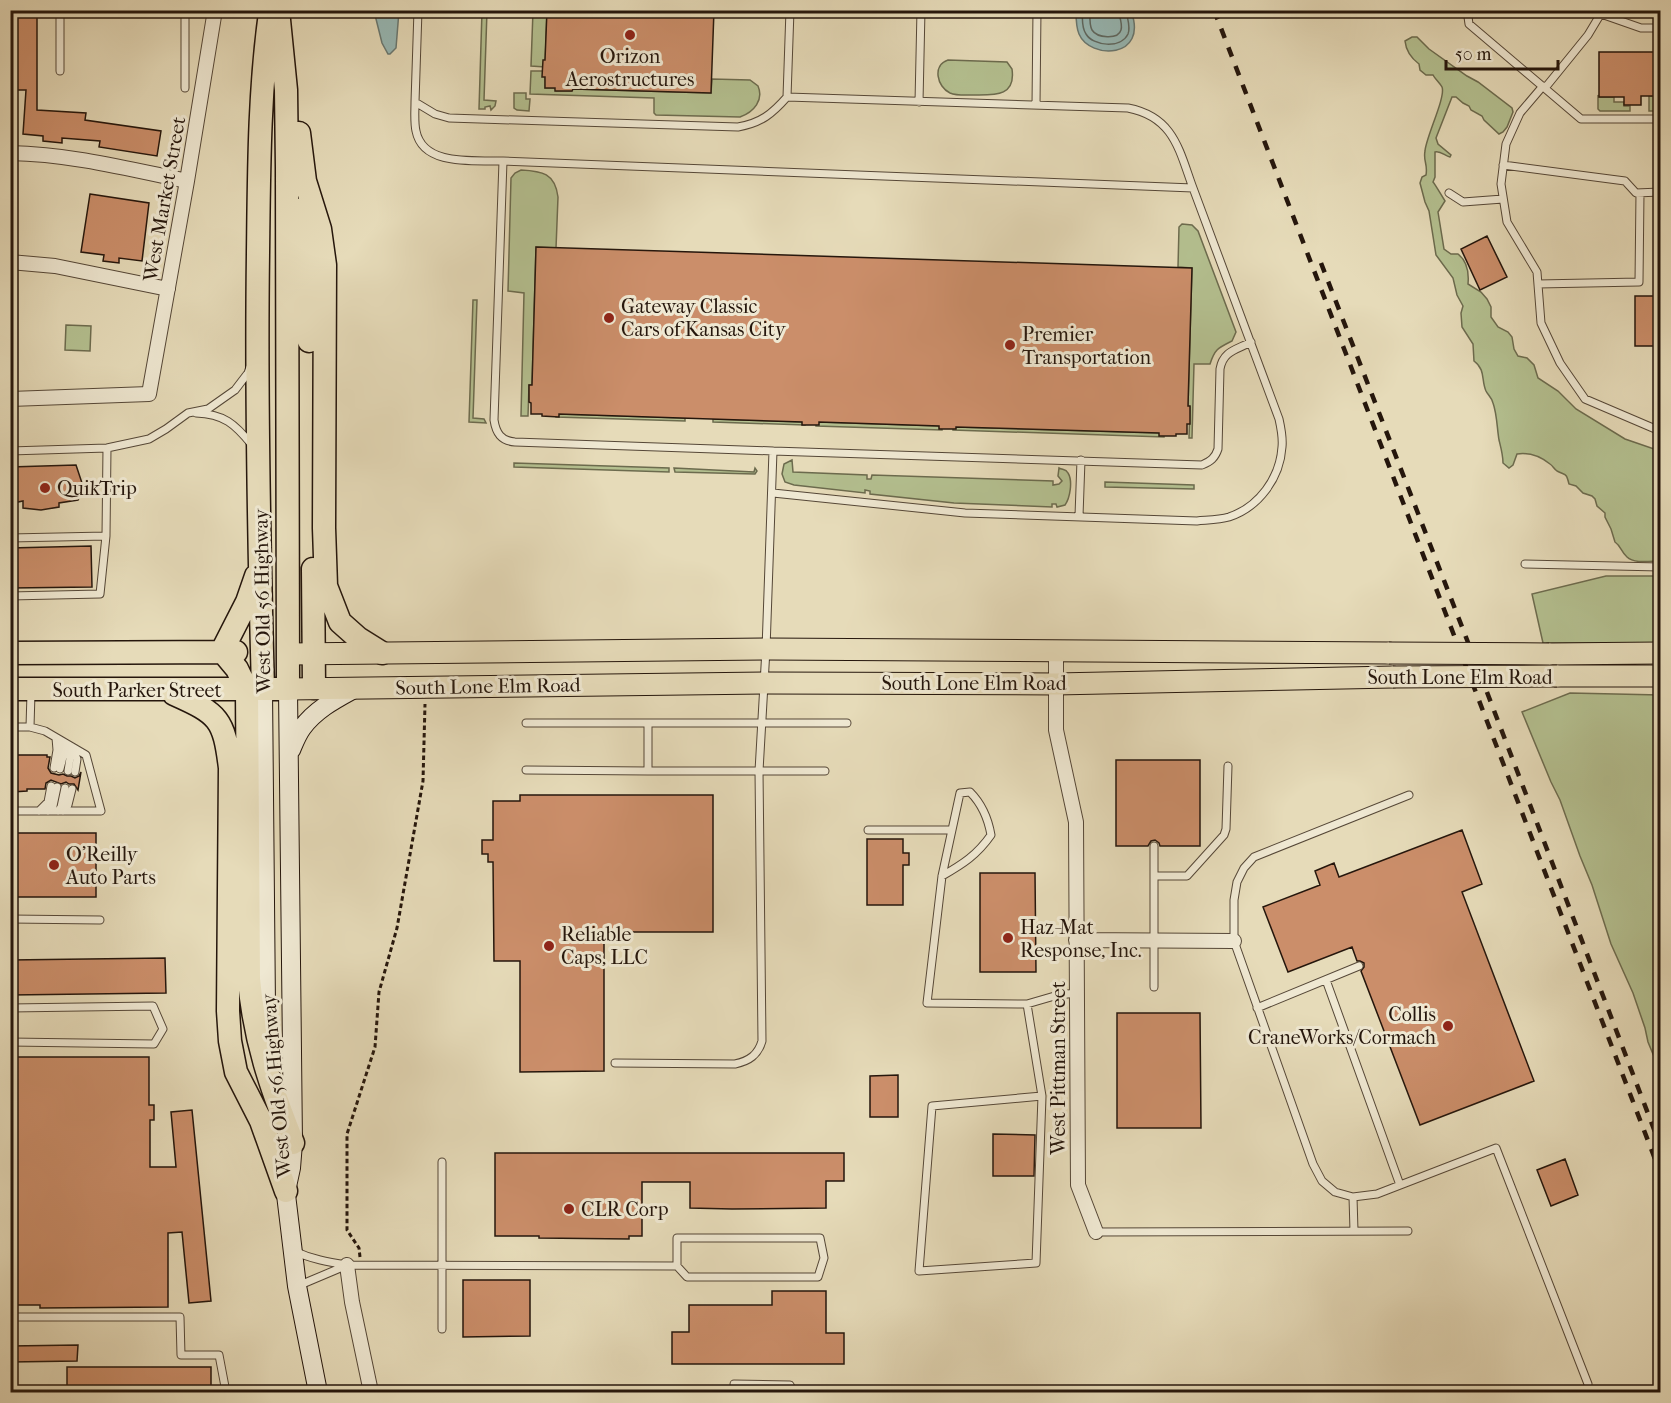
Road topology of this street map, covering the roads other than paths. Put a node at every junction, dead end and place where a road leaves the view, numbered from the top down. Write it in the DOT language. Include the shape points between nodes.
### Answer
graph roads {
  1 [pos="60,10"];
  2 [pos="270,10"];
  3 [pos="278,10"];
  4 [pos="284,10"];
  5 [pos="418,10"];
  6 [pos="790,10"];
  7 [pos="921,10"];
  8 [pos="1037,10"];
  9 [pos="1467,10"];
  10 [pos="184,11"];
  11 [pos="215,11"];
  12 [pos="1602,12"];
  13 [pos="1660,28"];
  14 [pos="60,72"];
  15 [pos="1544,87"];
  16 [pos="185,88"];
  17 [pos="787,97"];
  18 [pos="415,102"];
  19 [pos="919,102"];
  20 [pos="1036,105"];
  21 [pos="1660,119"];
  22 [pos="261,142"];
  23 [pos="10,153"];
  24 [pos="503,160"];
  25 [pos="1503,165"];
  26 [pos="187,181"];
  27 [pos="1193,188"];
  28 [pos="286,191"];
  29 [pos="1660,192"];
  30 [pos="1449,193"];
  31 [pos="1640,193"];
  32 [pos="1503,199"];
  33 [pos="10,262"];
  34 [pos="1538,284"];
  35 [pos="168,289"];
  36 [pos="1251,342"];
  37 [pos="257,348"];
  38 [pos="10,399"];
  39 [pos="188,413"];
  40 [pos="1660,430"];
  41 [pos="107,448"];
  42 [pos="10,451"];
  43 [pos="773,451"];
  44 [pos="259,453"];
  45 [pos="1081,460"];
  46 [pos="773,493"];
  47 [pos="1079,516"];
  48 [pos="106,536"];
  49 [pos="10,538"];
  50 [pos="261,562"];
  51 [pos="1525,564"];
  52 [pos="1660,567"];
  53 [pos="10,596"];
  54 [pos="766,649"];
  55 [pos="1056,650"];
  56 [pos="222,651"];
  57 [pos="10,653"];
  58 [pos="382,653"];
  59 [pos="1660,653"];
  60 [pos="262,654"];
  61 [pos="288,654"];
  62 [pos="314,654"];
  63 [pos="1660,676"];
  64 [pos="765,683"];
  65 [pos="1056,684"];
  66 [pos="314,688"];
  67 [pos="357,688"];
  68 [pos="255,689"];
  69 [pos="288,689"];
  70 [pos="21,690"];
  71 [pos="164,690"];
  72 [pos="526,723"];
  73 [pos="648,723"];
  74 [pos="761,723"];
  75 [pos="847,723"];
  76 [pos="10,727"];
  77 [pos="30,727"];
  78 [pos="64,742"];
  79 [pos="288,754"];
  80 [pos="1228,766"];
  81 [pos="526,770"];
  82 [pos="648,771"];
  83 [pos="759,771"];
  84 [pos="825,771"];
  85 [pos="61,788"];
  86 [pos="1409,795"];
  87 [pos="10,811"];
  88 [pos="39,811"];
  89 [pos="48,811"];
  90 [pos="60,811"];
  91 [pos="868,830"];
  92 [pos="951,830"];
  93 [pos="1154,846"];
  94 [pos="942,876"];
  95 [pos="1154,876"];
  96 [pos="10,919"];
  97 [pos="100,920"];
  98 [pos="1076,940"];
  99 [pos="1154,940"];
  100 [pos="1234,941"];
  101 [pos="1359,966"];
  102 [pos="1326,980"];
  103 [pos="1154,987"];
  104 [pos="1077,993"];
  105 [pos="1027,1004"];
  106 [pos="10,1008"];
  107 [pos="1257,1008"];
  108 [pos="10,1042"];
  109 [pos="615,1063"];
  110 [pos="273,1093"];
  111 [pos="1042,1096"];
  112 [pos="292,1143"];
  113 [pos="442,1162"];
  114 [pos="1400,1185"];
  115 [pos="286,1191"];
  116 [pos="1353,1197"];
  117 [pos="1354,1231"];
  118 [pos="1408,1231"];
  119 [pos="1096,1232"];
  120 [pos="293,1251"];
  121 [pos="354,1265"];
  122 [pos="442,1265"];
  123 [pos="677,1266"];
  124 [pos="297,1286"];
  125 [pos="10,1317"];
  126 [pos="442,1329"];
  127 [pos="734,1384"];
  128 [pos="1588,1384"];
  129 [pos="226,1392"];
  130 [pos="318,1392"];
  131 [pos="371,1392"];
  132 [pos="793,1392"];
  1 -- 14 [label="lane"];
  2 -- 22 [label="highway, West Old 56 Highway"];
  3 -- 28 [label="highway, West Old 56 Highway" via="285,90"];
  4 -- 58 [label="highway" via="294,55 304,181 320,229 325,265 326,586 340,622"];
  5 -- 18 [label="lane"];
  6 -- 17 [label="lane"];
  7 -- 19 [label="lane"];
  8 -- 20 [label="lane"];
  9 -- 15 [label="lane" via="1469,24"];
  10 -- 11 [label="lane"];
  10 -- 16 [label="lane"];
  11 -- 26 [label="street, West Market Street"];
  12 -- 13 [label="lane" via="1641,28"];
  12 -- 15 [label="lane"];
  15 -- 21 [label="lane" via="1581,119"];
  15 -- 25 [label="lane" via="1520,114 1506,144"];
  17 -- 18 [label="lane" via="761,120 738,127 449,118"];
  17 -- 19 [label="lane"];
  18 -- 24 [label="lane" via="416,131 429,153 455,159"];
  19 -- 20 [label="lane"];
  20 -- 27 [label="lane" via="1128,108 1148,114 1160,121 1177,144"];
  22 -- 28 [label="highway"];
  22 -- 37 [label="highway, West Old 56 Highway"];
  23 -- 26 [label="street" via="97,162"];
  24 -- 27 [label="lane"];
  24 -- 43 [label="lane" via="494,420 499,435 515,442"];
  25 -- 31 [label="lane" via="1625,181"];
  25 -- 32 [label="lane"];
  26 -- 35 [label="street, West Market Street"];
  27 -- 36 [label="lane"];
  28 -- 61 [label="highway, West Old 56 Highway"];
  28 -- 62 [label="highway" via="306,241"];
  29 -- 31 [label="lane"];
  30 -- 32 [label="lane" via="1462,202"];
  31 -- 34 [label="lane" via="1640,282"];
  32 -- 34 [label="lane" via="1507,222 1537,272"];
  33 -- 35 [label="street" via="55,266"];
  34 -- 40 [label="lane" via="1540,322 1560,363 1585,399"];
  35 -- 38 [label="street, West Market Street" via="149,394"];
  36 -- 45 [label="lane" via="1221,361 1218,449 1210,461 1202,465"];
  36 -- 47 [label="lane" via="1282,433 1280,461 1266,492 1229,517 1212,520"];
  37 -- 39 [label="lane" via="248,373 235,390 208,408"];
  37 -- 44 [label="highway, West Old 56 Highway"];
  39 -- 41 [label="lane" via="148,439"];
  39 -- 44 [label="lane" via="228,421"];
  41 -- 42 [label="lane"];
  41 -- 48 [label="lane"];
  43 -- 45 [label="lane"];
  43 -- 46 [label="lane"];
  44 -- 50 [label="highway, West Old 56 Highway"];
  45 -- 47 [label="lane"];
  46 -- 47 [label="lane" via="965,513"];
  46 -- 54 [label="lane"];
  48 -- 49 [label="lane"];
  48 -- 53 [label="lane" via="100,594"];
  50 -- 56 [label="highway" via="247,602"];
  50 -- 60 [label="highway, West Old 56 Highway"];
  51 -- 52 [label="lane"];
  54 -- 55 [label="main road, South Lone Elm Road"];
  54 -- 58 [label="main road, South Lone Elm Road"];
  54 -- 64 [label="lane"];
  55 -- 59 [label="main road, South Lone Elm Road, bridge"];
  55 -- 65 [label="street, West Pittman Street"];
  56 -- 57 [label="highway, South Parker Street"];
  56 -- 60 [label="highway, South Parker Street"];
  56 -- 68 [label="highway"];
  58 -- 62 [label="main road, South Lone Elm Road"];
  60 -- 61 [label="highway, South Parker Street"];
  60 -- 68 [label="highway, West Old 56 Highway"];
  61 -- 62 [label="main road, South Lone Elm Road"];
  61 -- 69 [label="highway, West Old 56 Highway"];
  62 -- 66 [label="highway"];
  63 -- 65 [label="main road, South Lone Elm Road, bridge" via="1393,676"];
  64 -- 65 [label="main road, South Lone Elm Road"];
  64 -- 67 [label="main road, South Lone Elm Road"];
  64 -- 74 [label="lane"];
  65 -- 98 [label="street, West Pittman Street" via="1056,730 1076,822"];
  66 -- 67 [label="main road, South Lone Elm Road"];
  66 -- 69 [label="main road, South Lone Elm Road"];
  67 -- 79 [label="main road" via="315,714"];
  68 -- 69 [label="highway, South Parker Street"];
  68 -- 71 [label="highway, South Parker Street"];
  68 -- 110 [label="highway, West Old 56 Highway" via="249,979 251,1010"];
  69 -- 79 [label="main road, West Old 56 Highway"];
  70 -- 71 [label="highway, South Parker Street"];
  70 -- 77 [label="lane"];
  71 -- 115 [label="highway" via="214,716 227,742 230,1041 236,1072 261,1121"];
  72 -- 73 [label="lane"];
  73 -- 74 [label="lane"];
  73 -- 82 [label="lane"];
  74 -- 75 [label="lane"];
  74 -- 83 [label="lane"];
  76 -- 77 [label="lane"];
  77 -- 78 [label="lane"];
  78 -- 78 [label="lane" via="77,759 64,770 63,757"];
  78 -- 90 [label="lane" via="86,754 101,811"];
  79 -- 112 [label="main road, West Old 56 Highway"];
  80 -- 95 [label="lane" via="1224,835 1187,876"];
  81 -- 82 [label="lane"];
  82 -- 83 [label="lane"];
  83 -- 84 [label="lane"];
  83 -- 109 [label="lane" via="762,1041 759,1050 752,1058 735,1064"];
  85 -- 88 [label="lane"];
  85 -- 89 [label="lane"];
  85 -- 90 [label="lane"];
  86 -- 100 [label="lane" via="1254,857 1237,882"];
  87 -- 88 [label="lane"];
  88 -- 89 [label="lane"];
  89 -- 90 [label="lane"];
  91 -- 92 [label="lane"];
  92 -- 94 [label="lane"];
  92 -- 94 [label="lane" via="960,793 970,792 988,819 991,835 964,864"];
  93 -- 95 [label="lane"];
  94 -- 105 [label="lane" via="927,1003"];
  95 -- 99 [label="lane"];
  96 -- 97 [label="lane"];
  98 -- 99 [label="street"];
  98 -- 104 [label="street, West Pittman Street"];
  99 -- 100 [label="street"];
  99 -- 103 [label="lane"];
  100 -- 107 [label="lane"];
  101 -- 102 [label="lane"];
  102 -- 107 [label="lane"];
  102 -- 114 [label="lane"];
  104 -- 105 [label="lane"];
  104 -- 119 [label="street, West Pittman Street" via="1078,1185"];
  105 -- 111 [label="lane"];
  106 -- 108 [label="lane" via="153,1006 163,1029 154,1044"];
  107 -- 116 [label="lane" via="1313,1164 1322,1181 1335,1192"];
  110 -- 112 [label="highway, West Old 56 Highway"];
  110 -- 115 [label="main road, West Old 56 Highway"];
  111 -- 111 [label="lane" via="932,1106 919,1271 1036,1263"];
  112 -- 115 [label="main road, West Old 56 Highway"];
  113 -- 122 [label="lane"];
  114 -- 116 [label="lane" via="1377,1194"];
  114 -- 128 [label="lane" via="1496,1148"];
  115 -- 120 [label="main road, West Old 56 Highway"];
  116 -- 117 [label="lane"];
  117 -- 118 [label="lane"];
  117 -- 119 [label="lane"];
  120 -- 121 [label="lane" via="326,1262"];
  120 -- 124 [label="main road, West Old 56 Highway"];
  121 -- 122 [label="lane"];
  121 -- 124 [label="lane"];
  121 -- 131 [label="street" via="352,1302"];
  122 -- 123 [label="lane"];
  122 -- 126 [label="lane"];
  123 -- 123 [label="lane" via="687,1277 818,1277 824,1258 820,1238 677,1238"];
  124 -- 130 [label="main road, West Old 56 Highway"];
  125 -- 129 [label="lane" via="180,1317 181,1355 219,1355"];
  127 -- 132 [label="lane" via="790,1385"];
}
